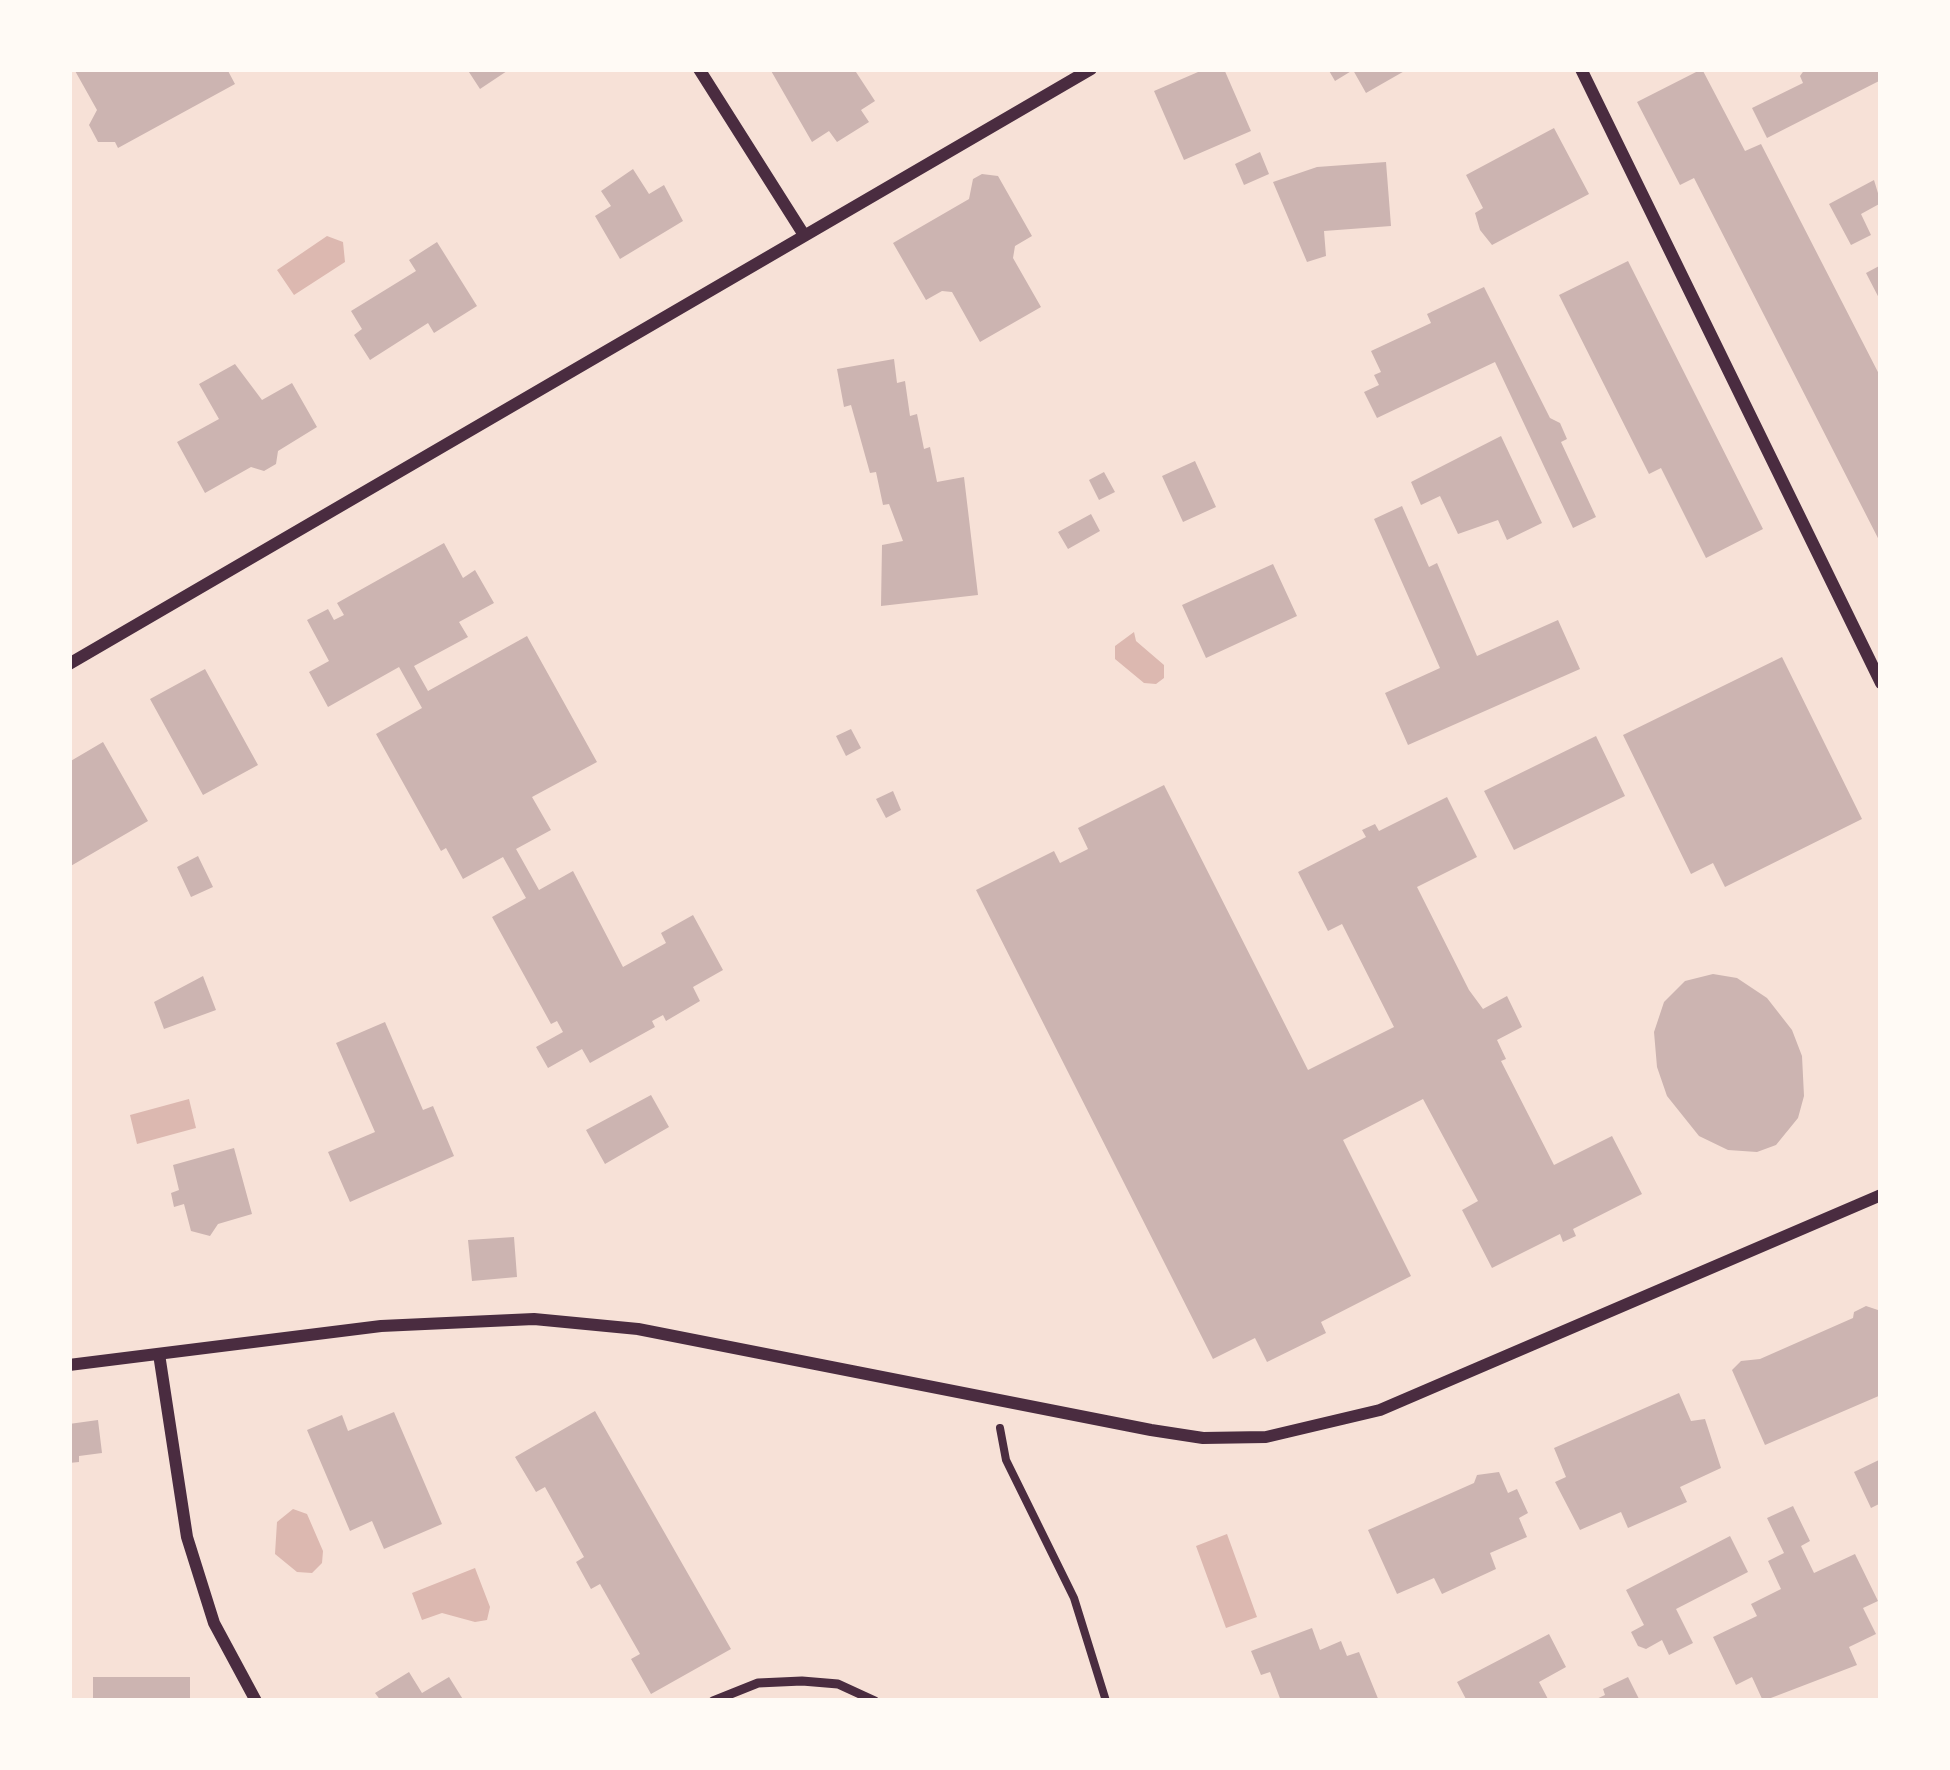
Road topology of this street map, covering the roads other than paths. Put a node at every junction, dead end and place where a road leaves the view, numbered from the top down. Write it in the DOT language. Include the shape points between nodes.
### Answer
graph roads {
  1 [pos="699,69"];
  2 [pos="1091,69"];
  3 [pos="1581,69"];
  4 [pos="804,235"];
  5 [pos="69,664"];
  6 [pos="1881,683"];
  7 [pos="1881,1195"];
  8 [pos="159,1354"];
  9 [pos="69,1364"];
  10 [pos="256,1701"];
  11 [pos="713,1701"];
  12 [pos="875,1701"];
  1 -- 4 [label="street"];
  2 -- 4 [label="street"];
  3 -- 6 [label="street"];
  4 -- 5 [label="street"];
  7 -- 8 [label="street" via="1380,1410 1266,1437 1150,1430 588,1323 436,1322"];
  8 -- 9 [label="street"];
  8 -- 10 [label="street" via="187,1537 214,1623"];
  11 -- 12 [label="lane" via="758,1683 802,1681 838,1684"];
}
